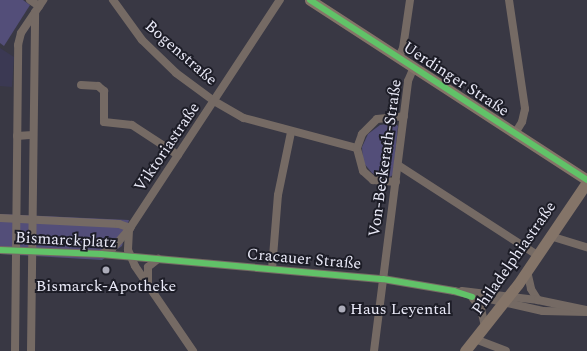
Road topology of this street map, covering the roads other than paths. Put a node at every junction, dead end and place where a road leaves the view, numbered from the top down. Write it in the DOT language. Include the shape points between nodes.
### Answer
graph roads {
  1 [pos="30,0"];
  2 [pos="113,0"];
  3 [pos="280,0"];
  4 [pos="310,0"];
  5 [pos="410,0"];
  6 [pos="509,0"];
  7 [pos="39,6"];
  8 [pos="399,57"];
  9 [pos="414,67"];
  10 [pos="81,85"];
  11 [pos="214,101"];
  12 [pos="404,116"];
  13 [pos="291,132"];
  14 [pos="515,133"];
  15 [pos="17,136"];
  16 [pos="34,136"];
  17 [pos="357,148"];
  18 [pos="178,155"];
  19 [pos="398,165"];
  20 [pos="587,181"];
  21 [pos="396,182"];
  22 [pos="0,218"];
  23 [pos="17,219"];
  24 [pos="32,219"];
  25 [pos="130,228"];
  26 [pos="550,236"];
  27 [pos="587,247"];
  28 [pos="0,250"];
  29 [pos="17,251"];
  30 [pos="31,251"];
  31 [pos="101,254"];
  32 [pos="537,255"];
  33 [pos="131,257"];
  34 [pos="158,259"];
  35 [pos="272,269"];
  36 [pos="526,271"];
  37 [pos="382,279"];
  38 [pos="148,284"];
  39 [pos="454,291"];
  40 [pos="472,297"];
  41 [pos="506,300"];
  42 [pos="538,300"];
  43 [pos="587,311"];
  44 [pos="485,327"];
  45 [pos="475,339"];
  46 [pos="15,351"];
  47 [pos="31,351"];
  48 [pos="193,351"];
  49 [pos="374,351"];
  50 [pos="465,351"];
  51 [pos="506,351"];
  1 -- 7 [label="street"];
  2 -- 11 [label="street, Bogenstraße" via="142,40 176,73"];
  3 -- 11 [label="street, Viktoriastraße"];
  4 -- 8 [label="main road, Uerdinger Straße"];
  5 -- 8 [label="street" via="403,48"];
  6 -- 14 [label="street" via="525,109 522,122"];
  7 -- 15 [label="street" via="21,33 18,57"];
  7 -- 16 [label="street"];
  8 -- 9 [label="main road, Uerdinger Straße"];
  9 -- 12 [label="street, Von-Beckerath-Straße" via="408,81"];
  9 -- 14 [label="main road, Uerdinger Straße"];
  10 -- 18 [label="street" via="98,86 104,91 104,122 132,125"];
  11 -- 13 [label="street, Bogenstraße" via="244,118"];
  11 -- 18 [label="street, Viktoriastraße"];
  12 -- 17 [label="street" via="377,119 362,134"];
  12 -- 19 [label="street, Von-Beckerath-Straße"];
  13 -- 17 [label="street, Bogenstraße"];
  13 -- 35 [label="street" via="278,195"];
  14 -- 20 [label="main road, Uerdinger Straße"];
  15 -- 16 [label="street"];
  15 -- 23 [label="street"];
  16 -- 24 [label="street"];
  17 -- 21 [label="street" via="363,171 373,180"];
  18 -- 25 [label="street, Viktoriastraße"];
  19 -- 21 [label="street, Von-Beckerath-Straße"];
  19 -- 32 [label="street"];
  20 -- 26 [label="main road, Philadelphiastraße"];
  21 -- 37 [label="street, Von-Beckerath-Straße"];
  22 -- 23 [label="street, Bismarckplatz"];
  23 -- 24 [label="street, Bismarckplatz"];
  23 -- 29 [label="street"];
  24 -- 25 [label="street, Bismarckplatz" via="119,224"];
  24 -- 30 [label="street"];
  25 -- 31 [label="street, Viktoriastraße" via="112,248"];
  25 -- 33 [label="street, Viktoriastraße" via="127,241"];
  26 -- 27 [label="street"];
  26 -- 32 [label="main road, Philadelphiastraße"];
  28 -- 29 [label="street, Bismarckplatz"];
  29 -- 30 [label="street, Bismarckplatz"];
  29 -- 46 [label="street"];
  30 -- 31 [label="street, Bismarckplatz"];
  30 -- 47 [label="street"];
  31 -- 33 [label="street, Bismarckplatz"];
  32 -- 36 [label="main road, Philadelphiastraße"];
  33 -- 34 [label="street, Cracauer Straße"];
  33 -- 38 [label="street"];
  34 -- 35 [label="street, Cracauer Straße"];
  34 -- 38 [label="street" via="148,267"];
  35 -- 37 [label="street, Cracauer Straße"];
  36 -- 41 [label="main road, Philadelphiastraße"];
  36 -- 42 [label="street" via="531,289"];
  37 -- 39 [label="street, Cracauer Straße"];
  37 -- 49 [label="street, Von-Beckerath-Straße"];
  38 -- 48 [label="street"];
  39 -- 40 [label="street, Cracauer Straße"];
  39 -- 41 [label="street, Cracauer Straße"];
  40 -- 41 [label="street, Cracauer Straße"];
  40 -- 44 [label="street" via="481,308"];
  41 -- 42 [label="street"];
  41 -- 43 [label="street" via="543,311"];
  41 -- 44 [label="main road, Philadelphiastraße"];
  42 -- 43 [label="street"];
  44 -- 45 [label="main road, Philadelphiastraße"];
  45 -- 50 [label="main road, Philadelphiastraße"];
  45 -- 51 [label="street"];
}
